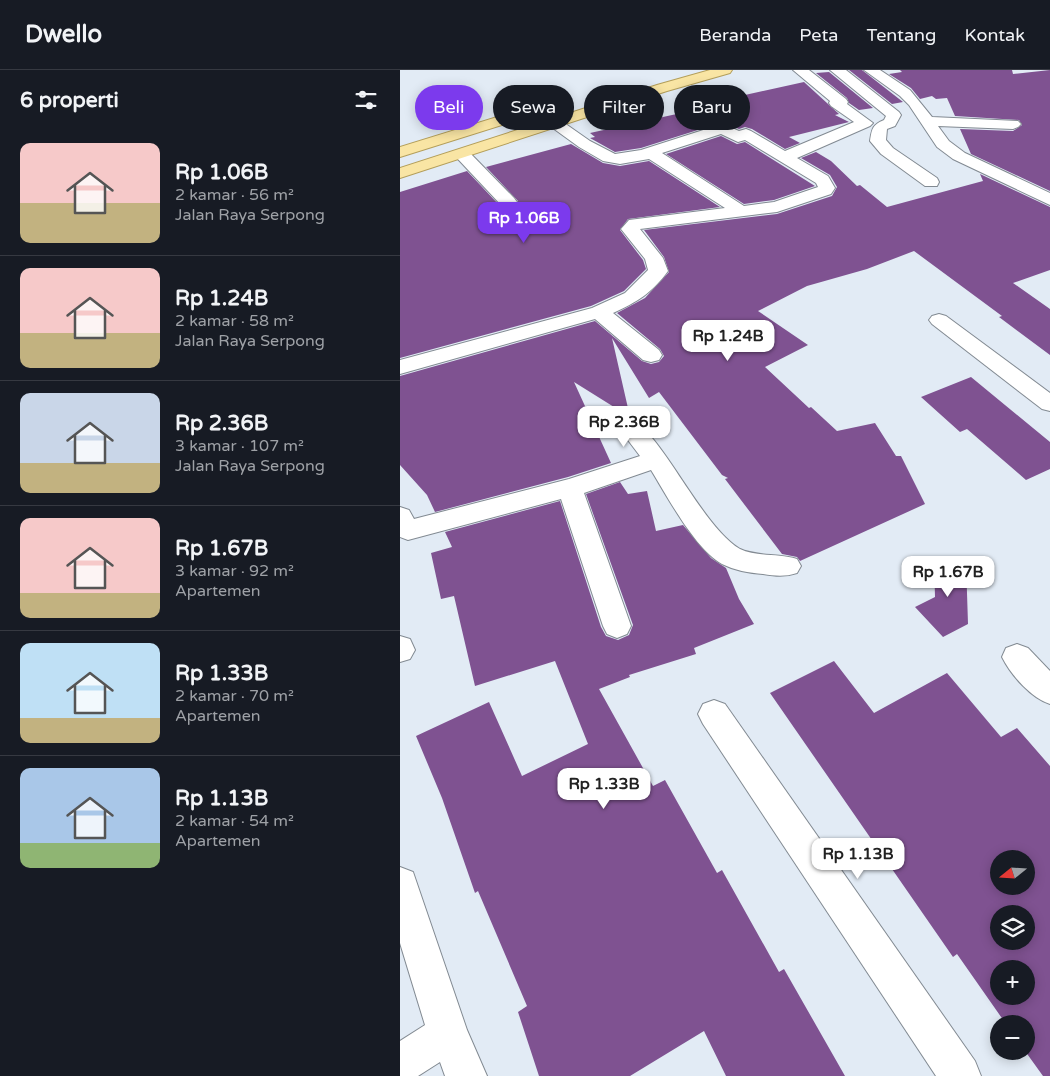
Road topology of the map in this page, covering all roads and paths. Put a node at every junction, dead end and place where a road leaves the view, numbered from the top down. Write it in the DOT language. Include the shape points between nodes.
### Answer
graph roads {
  1 [pos="672,70"];
  2 [pos="725,70"];
  3 [pos="800,70"];
  4 [pos="836,70"];
  5 [pos="871,70"];
  6 [pos="653,76"];
  7 [pos="574,117"];
  8 [pos="926,121"];
  9 [pos="493,124"];
  10 [pos="1013,124"];
  11 [pos="534,130"];
  12 [pos="565,130"];
  13 [pos="400,152"];
  14 [pos="647,153"];
  15 [pos="462,154"];
  16 [pos="785,157"];
  17 [pos="400,173"];
  18 [pos="930,182"];
  19 [pos="1047,196"];
  20 [pos="508,202"];
  21 [pos="739,210"];
  22 [pos="599,312"];
  23 [pos="940,320"];
  24 [pos="651,355"];
  25 [pos="400,367"];
  26 [pos="1050,404"];
  27 [pos="630,427"];
  28 [pos="656,459"];
  29 [pos="570,488"];
  30 [pos="400,517"];
  31 [pos="787,566"];
  32 [pos="617,626"];
  33 [pos="1017,657"];
  34 [pos="1050,691"];
  35 [pos="714,714"];
  36 [pos="400,885"];
  37 [pos="448,1034"];
  38 [pos="400,1064"];
  39 [pos="466,1076"];
  40 [pos="960,1076"];
  1 -- 6 [label="main road"];
  2 -- 7 [label="main road"];
  3 -- 16 [label="street" via="841,102 836,103 865,122"];
  4 -- 18 [label="street" via="894,114 890,123 880,128 878,141 886,151"];
  5 -- 8 [label="street" via="905,93 921,110"];
  8 -- 10 [label="street"];
  8 -- 19 [label="street" via="943,144 959,156"];
  9 -- 13 [label="main road"];
  11 -- 15 [label="main road"];
  12 -- 14 [label="street" via="609,158"];
  14 -- 16 [label="street" via="722,129 738,137 746,134"];
  14 -- 21 [label="street" via="666,161"];
  15 -- 17 [label="main road"];
  15 -- 20 [label="street"];
  16 -- 21 [label="street" via="822,180 827,188 776,207"];
  21 -- 22 [label="street" via="635,224 630,229 654,258 658,271 632,297"];
  22 -- 24 [label="street"];
  22 -- 25 [label="street"];
  23 -- 26 [label="street"];
  27 -- 28 [label="street"];
  28 -- 29 [label="street"];
  28 -- 31 [label="street" via="702,528 730,556 755,563"];
  29 -- 30 [label="street" via="408,530"];
  29 -- 32 [label="street"];
  33 -- 34 [label="street"];
  35 -- 40 [label="street"];
  36 -- 37 [label="street"];
  37 -- 38 [label="street"];
  37 -- 39 [label="street"];
}
